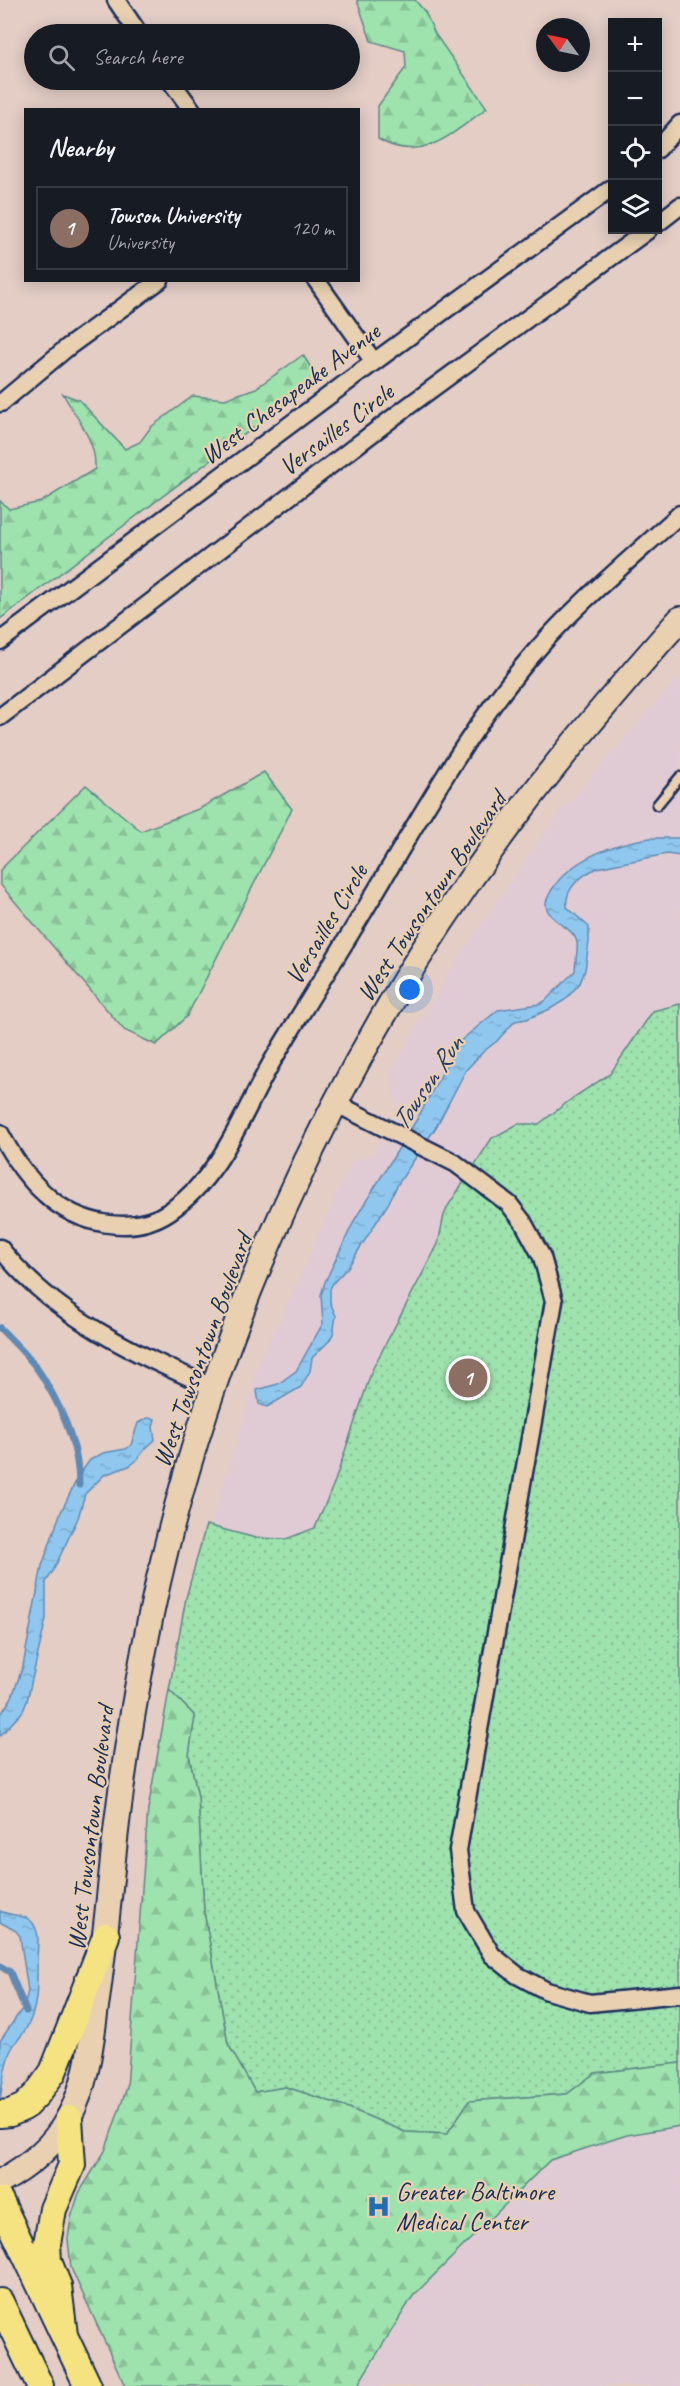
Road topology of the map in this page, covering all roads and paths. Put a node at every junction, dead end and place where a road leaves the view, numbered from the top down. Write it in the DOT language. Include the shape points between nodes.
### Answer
graph roads {
  1 [pos="116,0"];
  2 [pos="132,24"];
  3 [pos="177,90"];
  4 [pos="191,108"];
  5 [pos="680,124"];
  6 [pos="662,144"];
  7 [pos="608,191"];
  8 [pos="680,206"];
  9 [pos="662,219"];
  10 [pos="643,234"];
  11 [pos="157,282"];
  12 [pos="317,282"];
  13 [pos="374,362"];
  14 [pos="1,403"];
  15 [pos="680,514"];
  16 [pos="680,620"];
  17 [pos="0,641"];
  18 [pos="0,717"];
  19 [pos="680,777"];
  20 [pos="657,804"];
  21 [pos="337,1104"];
  22 [pos="0,1133"];
  23 [pos="0,1248"];
  24 [pos="214,1388"];
  25 [pos="106,1936"];
  26 [pos="680,1994"];
  27 [pos="0,2114"];
  28 [pos="69,2119"];
  29 [pos="0,2182"];
  30 [pos="0,2201"];
  31 [pos="0,2302"];
  32 [pos="64,2335"];
  33 [pos="40,2386"];
  34 [pos="88,2386"];
  1 -- 2 [label="street"];
  3 -- 4 [label="street"];
  5 -- 6 [label="street"];
  7 -- 13 [label="street, West Chesapeake Avenue"];
  8 -- 9 [label="street"];
  10 -- 18 [label="street, Versailles Circle" via="403,410"];
  11 -- 14 [label="street" via="68,347"];
  12 -- 13 [label="street"];
  13 -- 17 [label="street, West Chesapeake Avenue"];
  15 -- 22 [label="street, Versailles Circle" via="536,651 498,697 446,775 272,1063 228,1147 197,1188 169,1212 141,1224 115,1226 92,1220 46,1196 13,1158"];
  16 -- 21 [label="main road, West Towsontown Boulevard" via="568,750 476,873 403,984"];
  19 -- 20 [label="lane"];
  21 -- 24 [label="main road, West Towsontown Boulevard" via="269,1244"];
  21 -- 26 [label="street" via="455,1163 509,1204 542,1257 554,1301 458,1850 466,1911 492,1955 516,1975 547,1991 590,2003"];
  23 -- 24 [label="street" via="50,1299 79,1320"];
  24 -- 25 [label="main road, West Towsontown Boulevard" via="164,1551 149,1621 124,1762"];
  25 -- 27 [label="main road" via="53,2072 24,2107"];
  25 -- 28 [label="main road, West Towsontown Boulevard" via="89,2059"];
  28 -- 29 [label="main road, West Towsontown Boulevard" via="26,2168"];
  28 -- 32 [label="main road" via="72,2165 53,2209 47,2244 48,2261 58,2286"];
  30 -- 32 [label="main road"];
  31 -- 33 [label="main road"];
  32 -- 34 [label="main road"];
}
